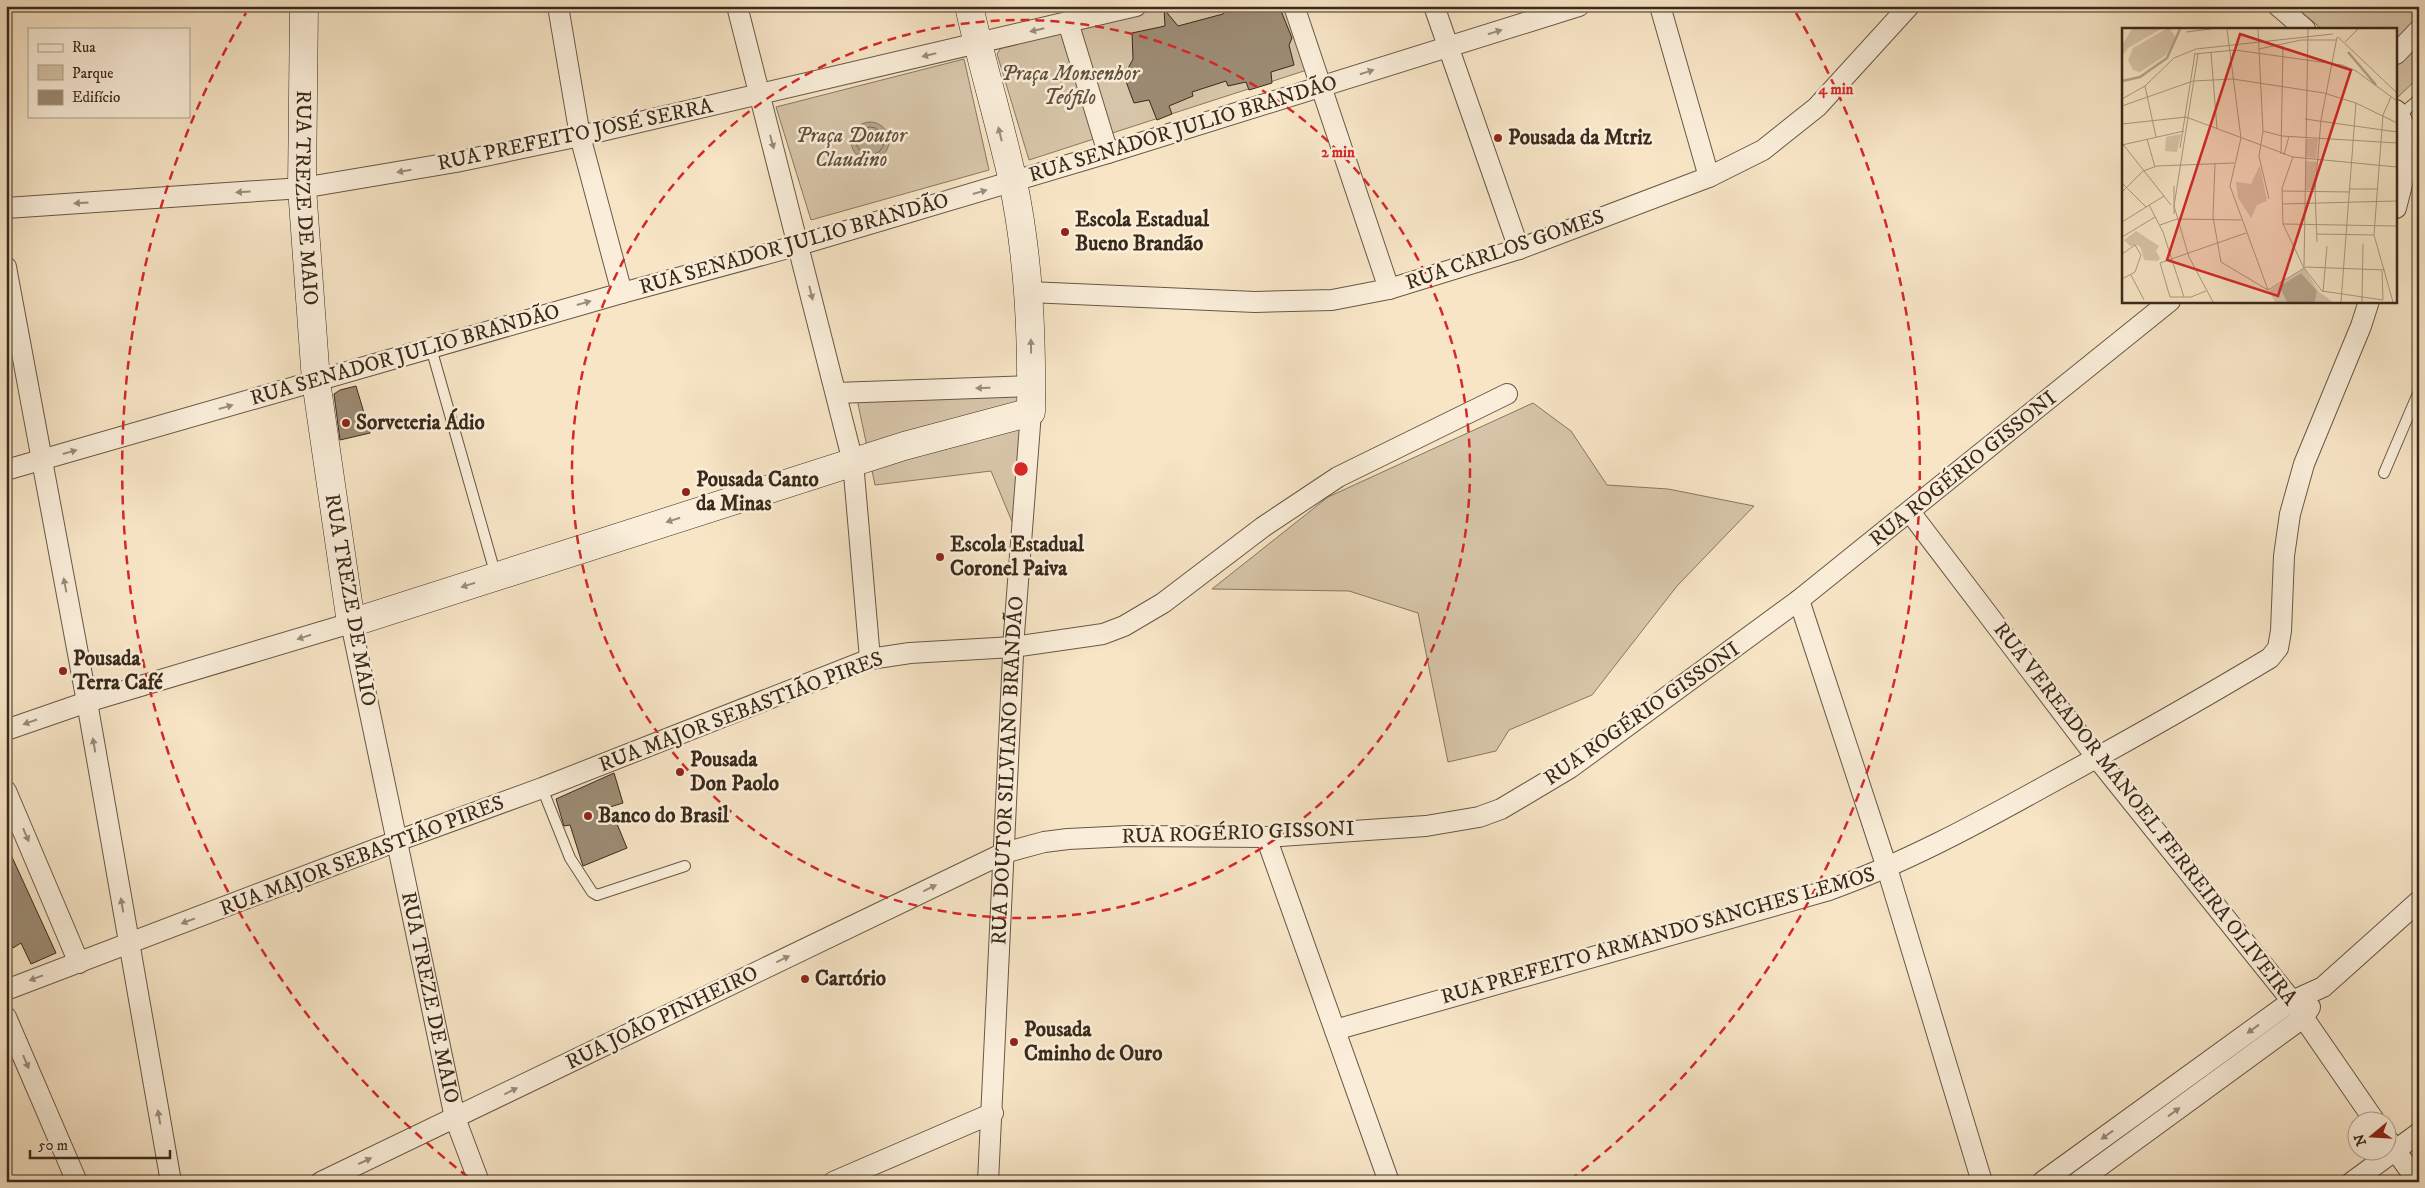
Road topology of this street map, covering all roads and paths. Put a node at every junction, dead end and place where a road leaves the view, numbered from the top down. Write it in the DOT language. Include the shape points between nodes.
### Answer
graph roads {
  1 [pos="304,6"];
  2 [pos="558,6"];
  3 [pos="737,6"];
  4 [pos="969,6"];
  5 [pos="1136,6"];
  6 [pos="1294,6"];
  7 [pos="1434,6"];
  8 [pos="1579,6"];
  9 [pos="1660,6"];
  10 [pos="1909,6"];
  11 [pos="2278,6"];
  12 [pos="1068,22"];
  13 [pos="2304,28"];
  14 [pos="2419,30"];
  15 [pos="977,44"];
  16 [pos="1448,46"];
  17 [pos="2398,52"];
  18 [pos="1321,87"];
  19 [pos="759,94"];
  20 [pos="2419,100"];
  21 [pos="2398,113"];
  22 [pos="2398,116"];
  23 [pos="580,136"];
  24 [pos="1108,153"];
  25 [pos="1709,177"];
  26 [pos="1013,182"];
  27 [pos="302,188"];
  28 [pos="2398,199"];
  29 [pos="6,208"];
  30 [pos="799,245"];
  31 [pos="1519,249"];
  32 [pos="6,268"];
  33 [pos="1389,289"];
  34 [pos="1029,292"];
  35 [pos="622,293"];
  36 [pos="2169,302"];
  37 [pos="2369,302"];
  38 [pos="431,348"];
  39 [pos="316,381"];
  40 [pos="2419,391"];
  41 [pos="836,393"];
  42 [pos="1507,394"];
  43 [pos="1031,399"];
  44 [pos="42,460"];
  45 [pos="853,462"];
  46 [pos="6,470"];
  47 [pos="2384,473"];
  48 [pos="1910,512"];
  49 [pos="496,576"];
  50 [pos="1799,600"];
  51 [pos="351,622"];
  52 [pos="1013,647"];
  53 [pos="870,660"];
  54 [pos="87,702"];
  55 [pos="6,730"];
  56 [pos="2097,758"];
  57 [pos="542,788"];
  58 [pos="6,791"];
  59 [pos="1266,837"];
  60 [pos="397,841"];
  61 [pos="1004,853"];
  62 [pos="685,866"];
  63 [pos="1887,868"];
  64 [pos="2419,901"];
  65 [pos="128,944"];
  66 [pos="79,962"];
  67 [pos="2323,986"];
  68 [pos="6,990"];
  69 [pos="2292,1000"];
  70 [pos="2304,1017"];
  71 [pos="6,1018"];
  72 [pos="1335,1030"];
  73 [pos="2367,1110"];
  74 [pos="992,1113"];
  75 [pos="456,1118"];
  76 [pos="2126,1121"];
  77 [pos="2419,1133"];
  78 [pos="2139,1138"];
  79 [pos="2398,1142"];
  80 [pos="2398,1155"];
  81 [pos="2375,1160"];
  82 [pos="77,1182"];
  83 [pos="171,1182"];
  84 [pos="321,1182"];
  85 [pos="478,1182"];
  86 [pos="832,1182"];
  87 [pos="988,1182"];
  88 [pos="1389,1182"];
  89 [pos="1982,1182"];
  90 [pos="2042,1182"];
  91 [pos="2078,1182"];
  92 [pos="2352,1182"];
  93 [pos="2418,1182"];
  1 -- 27 [label="street, RUA TREZE DE MAIO"];
  2 -- 23 [label="street"];
  3 -- 19 [label="street"];
  4 -- 15 [label="street, RUA DOUTOR SILVIANO BRANDÃO"];
  5 -- 12 [label="street, RUA PREFEITO JOSÉ SERRA"];
  6 -- 18 [label="street"];
  7 -- 16 [label="street"];
  16 -- 8 [label="street, RUA SENADOR JULIO BRANDÃO, one-way"];
  9 -- 25 [label="street"];
  10 -- 25 [label="street, RUA CARLOS GOMES" via="1817,107 1763,150"];
  11 -- 13 [label="street"];
  12 -- 15 [label="street, RUA PREFEITO JOSÉ SERRA, one-way"];
  12 -- 24 [label="street"];
  14 -- 17 [label="street"];
  15 -- 19 [label="street, RUA PREFEITO JOSÉ SERRA, one-way"];
  26 -- 15 [label="street, RUA DOUTOR SILVIANO BRANDÃO, one-way"];
  18 -- 16 [label="street, RUA SENADOR JULIO BRANDÃO, one-way"];
  16 -- 31 [label="street"];
  18 -- 24 [label="street, RUA SENADOR JULIO BRANDÃO"];
  18 -- 33 [label="street"];
  19 -- 23 [label="street, RUA PREFEITO JOSÉ SERRA"];
  19 -- 30 [label="street, one-way"];
  20 -- 21 [label="lane"];
  22 -- 28 [label="street" via="2406,129 2408,152"];
  23 -- 27 [label="street, RUA PREFEITO JOSÉ SERRA, one-way" via="456,162"];
  23 -- 35 [label="street"];
  24 -- 26 [label="street, RUA SENADOR JULIO BRANDÃO"];
  25 -- 31 [label="street, RUA CARLOS GOMES"];
  30 -- 26 [label="street, RUA SENADOR JULIO BRANDÃO, one-way"];
  26 -- 34 [label="street, RUA DOUTOR SILVIANO BRANDÃO"];
  27 -- 29 [label="street, RUA PREFEITO JOSÉ SERRA, one-way"];
  27 -- 39 [label="street, RUA TREZE DE MAIO"];
  30 -- 35 [label="street, RUA SENADOR JULIO BRANDÃO"];
  30 -- 41 [label="street, one-way"];
  31 -- 33 [label="street, RUA CARLOS GOMES"];
  32 -- 44 [label="street"];
  33 -- 34 [label="street, RUA CARLOS GOMES" via="1332,300 1255,302"];
  43 -- 34 [label="street, RUA DOUTOR SILVIANO BRANDÃO, one-way"];
  38 -- 35 [label="street, RUA SENADOR JULIO BRANDÃO, one-way"];
  36 -- 48 [label="street, RUA ROGÉRIO GISSONI"];
  37 -- 56 [label="street, RUA PREFEITO ARMANDO SANCHES LEMOS" via="2304,464 2290,514 2278,648 2270,658"];
  38 -- 39 [label="street, RUA SENADOR JULIO BRANDÃO"];
  38 -- 49 [label="lane"];
  44 -- 39 [label="street, RUA SENADOR JULIO BRANDÃO, one-way"];
  39 -- 51 [label="street, RUA TREZE DE MAIO"];
  40 -- 47 [label="lane"];
  43 -- 41 [label="street, one-way"];
  41 -- 45 [label="street"];
  42 -- 52 [label="street, RUA MAJOR SEBASTIÃO PIRES" via="1338,478 1263,527 1164,602 1124,626 1103,634"];
  43 -- 45 [label="street"];
  43 -- 52 [label="street, RUA DOUTOR SILVIANO BRANDÃO"];
  44 -- 46 [label="street, RUA SENADOR JULIO BRANDÃO"];
  54 -- 44 [label="street, one-way"];
  45 -- 49 [label="street, one-way"];
  45 -- 53 [label="street"];
  48 -- 50 [label="street, RUA ROGÉRIO GISSONI"];
  48 -- 56 [label="street, RUA VEREADOR MANOEL FERREIRA OLIVEIRA"];
  49 -- 51 [label="street, one-way"];
  50 -- 59 [label="street, RUA ROGÉRIO GISSONI" via="1570,768 1501,809 1479,817 1426,826"];
  50 -- 63 [label="street"];
  51 -- 54 [label="street, one-way"];
  51 -- 60 [label="street, RUA TREZE DE MAIO"];
  52 -- 53 [label="street, RUA MAJOR SEBASTIÃO PIRES" via="910,652"];
  52 -- 61 [label="street, RUA DOUTOR SILVIANO BRANDÃO"];
  53 -- 57 [label="street, RUA MAJOR SEBASTIÃO PIRES"];
  54 -- 55 [label="street, one-way"];
  65 -- 54 [label="street, one-way"];
  56 -- 63 [label="street, RUA PREFEITO ARMANDO SANCHES LEMOS"];
  56 -- 69 [label="street, RUA VEREADOR MANOEL FERREIRA OLIVEIRA"];
  57 -- 60 [label="street, RUA MAJOR SEBASTIÃO PIRES"];
  57 -- 62 [label="lane" via="570,858 597,895"];
  58 -- 66 [label="street, one-way"];
  59 -- 61 [label="street, RUA ROGÉRIO GISSONI" via="1068,839"];
  59 -- 72 [label="street"];
  60 -- 65 [label="street, RUA MAJOR SEBASTIÃO PIRES, one-way"];
  60 -- 75 [label="street, RUA TREZE DE MAIO"];
  61 -- 74 [label="street, RUA DOUTOR SILVIANO BRANDÃO"];
  75 -- 61 [label="street, RUA JOÃO PINHEIRO, one-way"];
  63 -- 72 [label="street, RUA PREFEITO ARMANDO SANCHES LEMOS" via="1826,891"];
  63 -- 89 [label="street"];
  64 -- 67 [label="street"];
  65 -- 66 [label="street, RUA MAJOR SEBASTIÃO PIRES"];
  83 -- 65 [label="street, one-way"];
  66 -- 68 [label="street, RUA MAJOR SEBASTIÃO PIRES, one-way"];
  67 -- 69 [label="street"];
  67 -- 70 [label="street"];
  69 -- 70 [label="street, RUA VEREADOR MANOEL FERREIRA OLIVEIRA"];
  69 -- 76 [label="street, one-way"];
  70 -- 73 [label="street, RUA VEREADOR MANOEL FERREIRA OLIVEIRA"];
  78 -- 70 [label="street, one-way"];
  71 -- 82 [label="street, one-way"];
  72 -- 88 [label="street"];
  74 -- 86 [label="street"];
  74 -- 87 [label="street, RUA DOUTOR SILVIANO BRANDÃO"];
  84 -- 75 [label="street, RUA JOÃO PINHEIRO, one-way"];
  75 -- 85 [label="street, RUA TREZE DE MAIO"];
  76 -- 78 [label="street"];
  76 -- 90 [label="street, one-way"];
  77 -- 79 [label="street"];
  78 -- 91 [label="street"];
  80 -- 93 [label="street"];
  81 -- 92 [label="street"];
}
